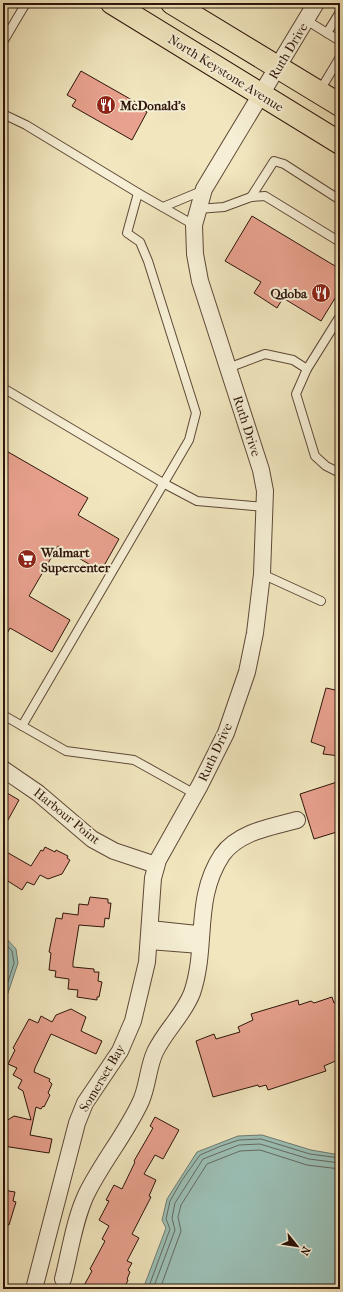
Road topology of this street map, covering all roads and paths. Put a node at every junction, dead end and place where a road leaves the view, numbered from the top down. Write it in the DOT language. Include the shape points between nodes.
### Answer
graph roads {
  1 [pos="26,3"];
  2 [pos="112,3"];
  3 [pos="172,3"];
  4 [pos="309,9"];
  5 [pos="340,12"];
  6 [pos="327,33"];
  7 [pos="340,41"];
  8 [pos="3,42"];
  9 [pos="340,57"];
  10 [pos="278,68"];
  11 [pos="319,93"];
  12 [pos="262,95"];
  13 [pos="340,106"];
  14 [pos="3,114"];
  15 [pos="340,143"];
  16 [pos="204,189"];
  17 [pos="138,193"];
  18 [pos="251,197"];
  19 [pos="340,200"];
  20 [pos="162,207"];
  21 [pos="198,209"];
  22 [pos="194,225"];
  23 [pos="340,242"];
  24 [pos="339,319"];
  25 [pos="228,368"];
  26 [pos="307,369"];
  27 [pos="3,388"];
  28 [pos="340,473"];
  29 [pos="163,483"];
  30 [pos="265,508"];
  31 [pos="262,574"];
  32 [pos="321,601"];
  33 [pos="3,715"];
  34 [pos="22,726"];
  35 [pos="3,769"];
  36 [pos="195,794"];
  37 [pos="297,820"];
  38 [pos="156,865"];
  39 [pos="150,935"];
  40 [pos="200,940"];
  41 [pos="63,1279"];
  42 [pos="34,1289"];
  1 -- 8 [label="lane"];
  2 -- 12 [label="main road, North Keystone Avenue"];
  3 -- 10 [label="main road"];
  4 -- 6 [label="lane"];
  4 -- 10 [label="street, Ruth Drive"];
  5 -- 6 [label="lane"];
  6 -- 7 [label="lane"];
  9 -- 11 [label="lane"];
  10 -- 11 [label="main road"];
  10 -- 12 [label="street, Ruth Drive"];
  11 -- 13 [label="main road"];
  12 -- 15 [label="main road, North Keystone Avenue"];
  12 -- 16 [label="street, Ruth Drive"];
  14 -- 17 [label="lane" via="26,125"];
  16 -- 20 [label="lane"];
  16 -- 21 [label="street, Ruth Drive"];
  17 -- 20 [label="lane"];
  17 -- 29 [label="lane" via="127,233 140,242 148,261 196,413 189,440"];
  18 -- 19 [label="lane" via="274,161 284,164"];
  18 -- 21 [label="lane" via="224,207"];
  18 -- 23 [label="lane" via="265,196"];
  20 -- 22 [label="lane"];
  21 -- 22 [label="street, Ruth Drive"];
  22 -- 25 [label="street, Ruth Drive" via="197,266"];
  24 -- 26 [label="lane"];
  25 -- 26 [label="lane" via="265,354 293,360"];
  25 -- 30 [label="street, Ruth Drive" via="261,470"];
  26 -- 28 [label="lane" via="296,394 315,456 326,466"];
  27 -- 29 [label="lane"];
  29 -- 30 [label="lane" via="197,501"];
  29 -- 34 [label="lane"];
  30 -- 31 [label="street, Ruth Drive"];
  31 -- 32 [label="lane"];
  31 -- 36 [label="street, Ruth Drive" via="255,634 242,690 226,733"];
  33 -- 34 [label="lane"];
  34 -- 36 [label="lane" via="66,751 134,760"];
  35 -- 38 [label="street, Harbour Point" via="42,796 92,839 114,851"];
  36 -- 38 [label="street, Ruth Drive"];
  37 -- 40 [label="street" via="252,833 226,849 214,869 206,891 202,907"];
  38 -- 39 [label="street, Somerset Bay"];
  39 -- 40 [label="street"];
  39 -- 42 [label="street, Somerset Bay" via="147,962 128,1033 76,1123"];
  40 -- 41 [label="street" via="198,969 191,994 152,1059 142,1099 86,1195"];
}
